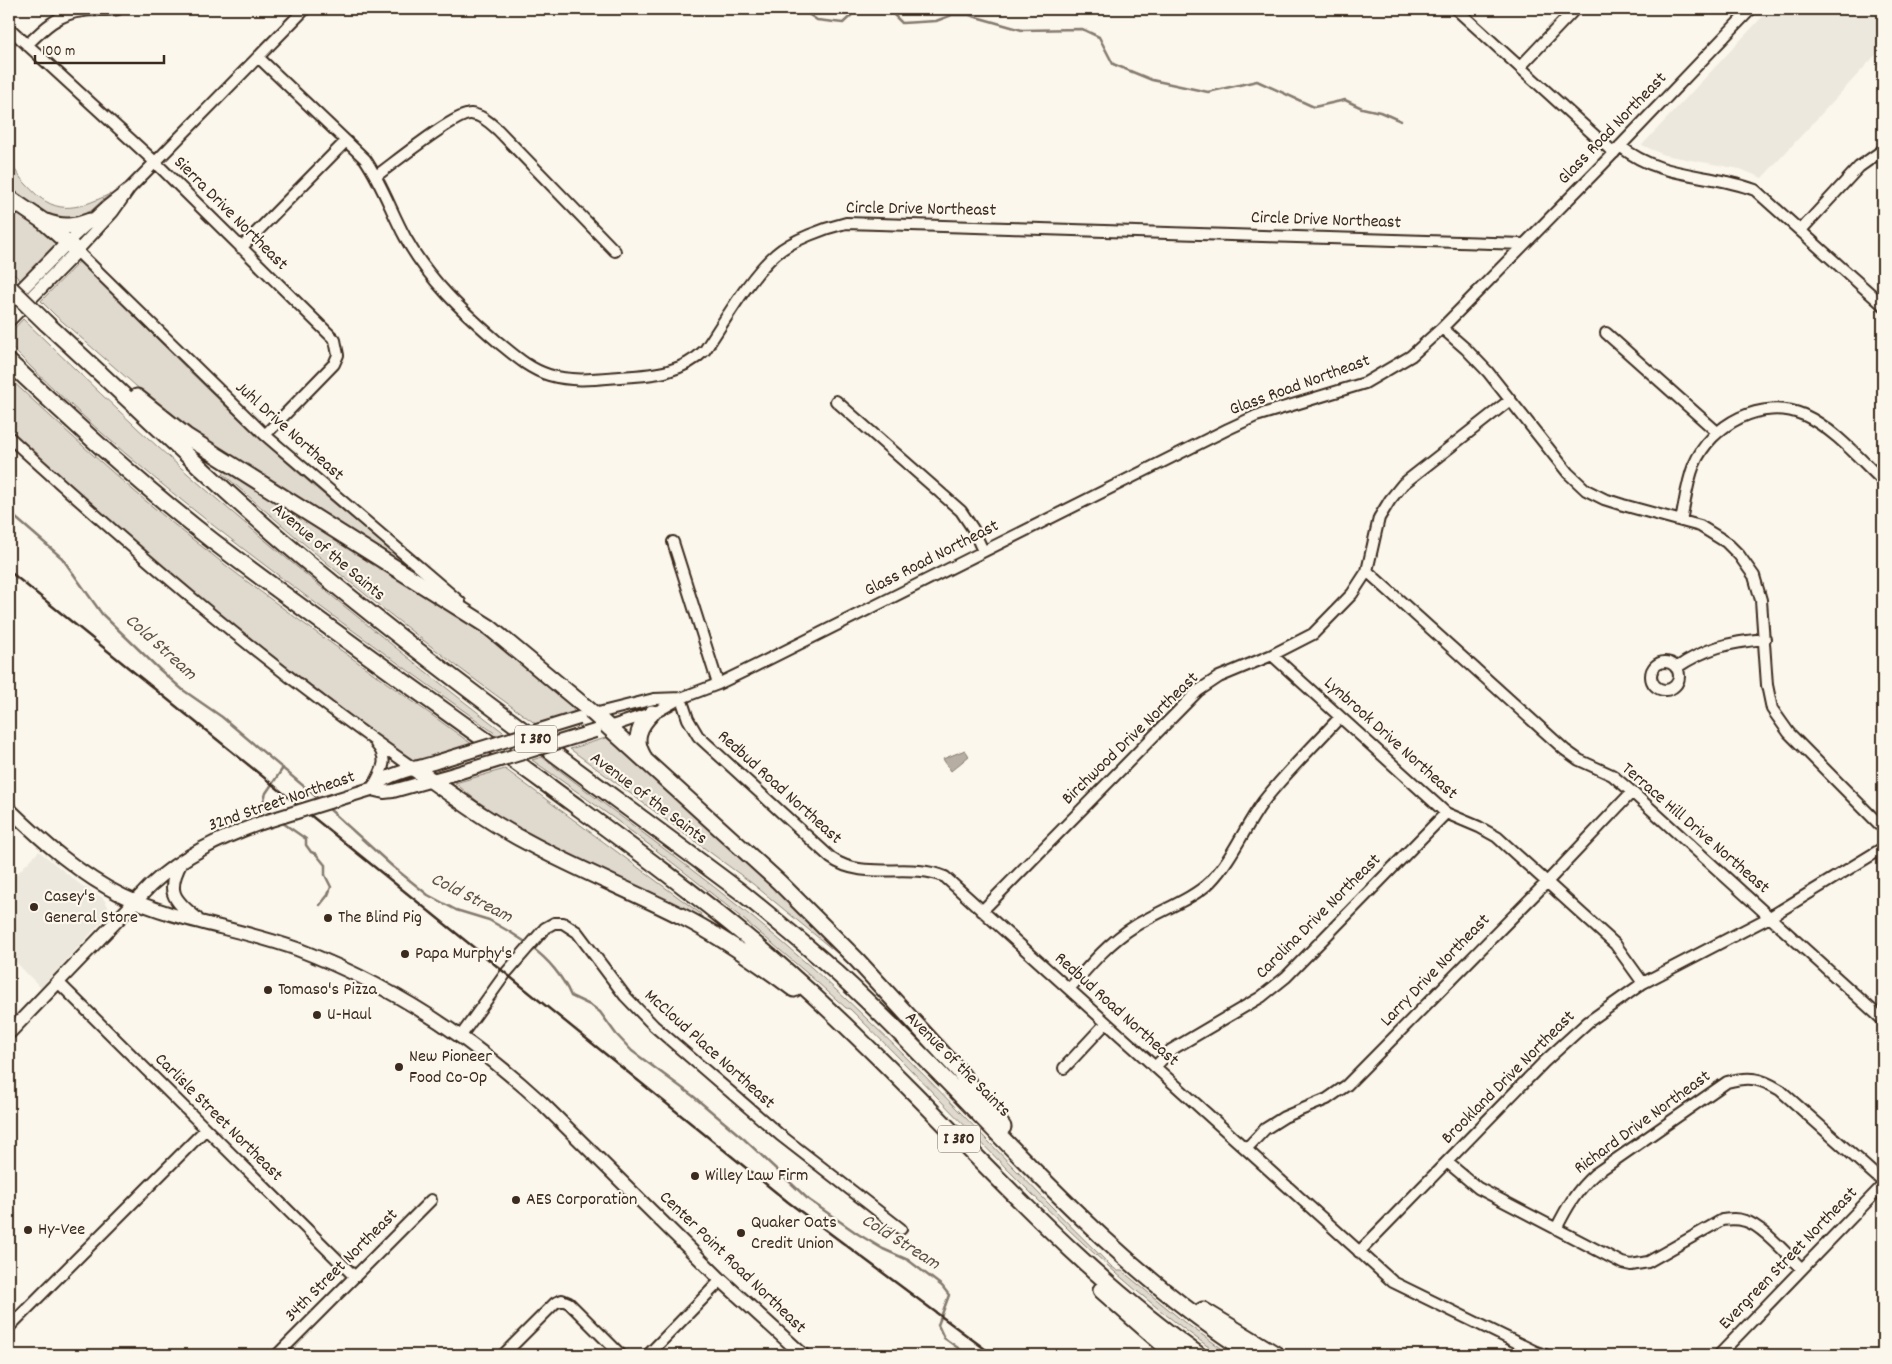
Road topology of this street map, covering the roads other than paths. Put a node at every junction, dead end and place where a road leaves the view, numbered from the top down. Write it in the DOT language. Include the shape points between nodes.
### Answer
graph roads {
  1 [pos="118,9"];
  2 [pos="305,9"];
  3 [pos="1456,9"];
  4 [pos="1575,9"];
  5 [pos="1751,9"];
  6 [pos="9,28"];
  7 [pos="27,45"];
  8 [pos="258,57"];
  9 [pos="1520,67"];
  10 [pos="346,141"];
  11 [pos="1617,150"];
  12 [pos="1883,150"];
  13 [pos="155,162"];
  14 [pos="376,176"];
  15 [pos="130,188"];
  16 [pos="9,198"];
  17 [pos="90,221"];
  18 [pos="43,222"];
  19 [pos="1801,230"];
  20 [pos="1524,244"];
  21 [pos="72,246"];
  22 [pos="242,248"];
  23 [pos="615,251"];
  24 [pos="9,287"];
  25 [pos="9,302"];
  26 [pos="1883,305"];
  27 [pos="9,320"];
  28 [pos="1442,328"];
  29 [pos="1606,332"];
  30 [pos="74,348"];
  31 [pos="9,362"];
  32 [pos="1510,400"];
  33 [pos="836,401"];
  34 [pos="1717,432"];
  35 [pos="264,435"];
  36 [pos="9,437"];
  37 [pos="1883,481"];
  38 [pos="1681,521"];
  39 [pos="673,542"];
  40 [pos="983,551"];
  41 [pos="1367,571"];
  42 [pos="489,627"];
  43 [pos="1765,639"];
  44 [pos="1272,655"];
  45 [pos="1676,668"];
  46 [pos="718,684"];
  47 [pos="681,698"];
  48 [pos="652,713"];
  49 [pos="594,714"];
  50 [pos="1340,717"];
  51 [pos="602,729"];
  52 [pos="368,736"];
  53 [pos="644,760"];
  54 [pos="415,768"];
  55 [pos="432,780"];
  56 [pos="371,789"];
  57 [pos="1632,792"];
  58 [pos="9,809"];
  59 [pos="1446,813"];
  60 [pos="1883,828"];
  61 [pos="1883,848"];
  62 [pos="182,861"];
  63 [pos="1547,882"];
  64 [pos="136,901"];
  65 [pos="982,910"];
  66 [pos="1770,917"];
  67 [pos="202,922"];
  68 [pos="58,982"];
  69 [pos="1643,984"];
  70 [pos="1069,989"];
  71 [pos="1883,1020"];
  72 [pos="1106,1023"];
  73 [pos="848,1028"];
  74 [pos="9,1033"];
  75 [pos="460,1037"];
  76 [pos="1155,1067"];
  77 [pos="1064,1068"];
  78 [pos="206,1129"];
  79 [pos="1246,1149"];
  80 [pos="1022,1158"];
  81 [pos="1448,1162"];
  82 [pos="1883,1183"];
  83 [pos="431,1200"];
  84 [pos="901,1229"];
  85 [pos="1556,1229"];
  86 [pos="1070,1249"];
  87 [pos="1359,1252"];
  88 [pos="1802,1270"];
  89 [pos="355,1277"];
  90 [pos="722,1280"];
  91 [pos="1157,1286"];
  92 [pos="9,1327"];
  93 [pos="277,1355"];
  94 [pos="503,1355"];
  95 [pos="621,1355"];
  96 [pos="648,1355"];
  97 [pos="803,1355"];
  98 [pos="1175,1355"];
  99 [pos="1199,1355"];
  100 [pos="1253,1355"];
  101 [pos="1277,1355"];
  102 [pos="1545,1355"];
  103 [pos="1719,1355"];
  1 -- 7 [label="street" via="82,10 64,16 48,24"];
  2 -- 8 [label="street"];
  3 -- 9 [label="street"];
  4 -- 9 [label="street"];
  5 -- 11 [label="street, Glass Road Northeast"];
  6 -- 7 [label="street, Sierra Drive Northeast"];
  7 -- 13 [label="street, Sierra Drive Northeast"];
  8 -- 10 [label="street, Circle Drive Northeast"];
  8 -- 13 [label="street"];
  9 -- 11 [label="street"];
  10 -- 14 [label="street, Circle Drive Northeast" via="366,159"];
  10 -- 22 [label="street"];
  11 -- 19 [label="street" via="1672,172 1755,190"];
  11 -- 20 [label="street, Glass Road Northeast"];
  12 -- 19 [label="street" via="1859,166"];
  13 -- 15 [label="street"];
  13 -- 22 [label="street, Sierra Drive Northeast"];
  14 -- 20 [label="street, Circle Drive Northeast" via="406,239 458,307 530,367 548,375 580,380 658,374 690,363 705,350 764,266 777,253 827,228 846,223"];
  14 -- 23 [label="street" via="452,121 470,114 478,116 498,130"];
  15 -- 17 [label="street"];
  15 -- 21 [label="street" via="113,212"];
  16 -- 18 [label="highway"];
  17 -- 18 [label="highway" via="69,227"];
  17 -- 21 [label="street"];
  18 -- 21 [label="highway"];
  19 -- 26 [label="street"];
  20 -- 28 [label="street, Glass Road Northeast"];
  21 -- 25 [label="main road"];
  21 -- 27 [label="main road"];
  21 -- 35 [label="street, Juhl Drive Northeast"];
  22 -- 35 [label="street, Sierra Drive Northeast" via="336,340 338,348 334,364"];
  24 -- 30 [label="highway, Avenue of the Saints / I 380, bridge"];
  28 -- 32 [label="street" via="1488,372"];
  28 -- 40 [label="street, Glass Road Northeast" via="1397,366 1365,383 1256,416"];
  29 -- 34 [label="street"];
  30 -- 42 [label="highway" via="186,436"];
  30 -- 80 [label="highway, Avenue of the Saints / I 380" via="229,494 322,575 781,924 867,1001"];
  31 -- 73 [label="highway, I 380" via="102,448 211,539 700,898"];
  32 -- 38 [label="street" via="1568,473 1586,490 1618,504"];
  32 -- 41 [label="street, Birchwood Drive Northeast" via="1394,494 1379,518"];
  33 -- 40 [label="street" via="961,511"];
  34 -- 37 [label="street" via="1758,410 1782,410 1803,415 1824,427"];
  34 -- 38 [label="street" via="1703,447 1694,465"];
  35 -- 42 [label="street, Juhl Drive Northeast"];
  36 -- 52 [label="street" via="187,594"];
  38 -- 43 [label="street" via="1700,526 1726,542 1754,576 1761,600"];
  39 -- 46 [label="street"];
  40 -- 46 [label="street, Glass Road Northeast"];
  41 -- 44 [label="street, Birchwood Drive Northeast" via="1352,594 1313,634"];
  41 -- 57 [label="street, Terrace Hill Drive Northeast" via="1565,750 1612,776"];
  42 -- 49 [label="highway"];
  43 -- 45 [label="street" via="1714,647"];
  43 -- 60 [label="street" via="1767,685 1772,709 1789,733"];
  44 -- 50 [label="street, Lynbrook Drive Northeast"];
  44 -- 65 [label="street, Birchwood Drive Northeast" via="1219,677 1198,692"];
  46 -- 47 [label="street, Glass Road Northeast"];
  47 -- 48 [label="street, 32nd Street Northeast"];
  47 -- 49 [label="street, 32nd Street Northeast" via="654,699"];
  47 -- 65 [label="street, Redbud Road Northeast" via="698,736 840,864 863,870 932,872 951,882"];
  48 -- 51 [label="street, 32nd Street Northeast"];
  48 -- 53 [label="highway" via="640,726 637,737"];
  49 -- 51 [label="highway"];
  49 -- 54 [label="main road, 32nd Street Northeast, bridge"];
  50 -- 59 [label="street, Lynbrook Drive Northeast"];
  50 -- 70 [label="street" via="1263,802 1226,864 1209,883 1114,940"];
  51 -- 53 [label="highway"];
  51 -- 55 [label="main road, 32nd Street Northeast, bridge"];
  52 -- 54 [label="street"];
  52 -- 56 [label="street" via="384,759 384,768"];
  53 -- 80 [label="highway" via="778,882 857,960 959,1071 998,1120"];
  54 -- 55 [label="highway"];
  54 -- 56 [label="main road, 32nd Street Northeast" via="382,780"];
  55 -- 56 [label="main road, 32nd Street Northeast" via="393,791"];
  55 -- 73 [label="highway" via="480,815 527,842 720,938"];
  56 -- 62 [label="main road, 32nd Street Northeast, bridge" via="226,836"];
  57 -- 63 [label="street, Larry Drive Northeast"];
  57 -- 66 [label="street, Terrace Hill Drive Northeast"];
  58 -- 64 [label="main road, Center Point Road Northeast" via="76,867"];
  59 -- 63 [label="street, Lynbrook Drive Northeast" via="1497,838"];
  59 -- 76 [label="street, Carolina Drive Northeast" via="1286,977 1260,997 1171,1050"];
  61 -- 66 [label="street, Brookland Drive Northeast"];
  62 -- 64 [label="main road, 32nd Street Northeast" via="156,880"];
  62 -- 67 [label="main road" via="172,882 173,894 178,903"];
  63 -- 69 [label="street, Lynbrook Drive Northeast" via="1615,944"];
  63 -- 79 [label="street, Larry Drive Northeast" via="1347,1085 1327,1099 1284,1117 1265,1129"];
  64 -- 67 [label="main road, Center Point Road Northeast"];
  64 -- 68 [label="main road, 32nd Street Northeast"];
  65 -- 70 [label="street, Redbud Road Northeast"];
  66 -- 69 [label="street, Brookland Drive Northeast"];
  66 -- 71 [label="street, Terrace Hill Drive Northeast"];
  67 -- 75 [label="main road, Center Point Road Northeast" via="284,945 337,966 397,997"];
  68 -- 74 [label="main road, 32nd Street Northeast"];
  68 -- 78 [label="street, Carlisle Street Northeast"];
  69 -- 81 [label="street, Brookland Drive Northeast" via="1588,1022 1544,1062"];
  70 -- 72 [label="street, Redbud Road Northeast"];
  72 -- 76 [label="street, Redbud Road Northeast"];
  72 -- 77 [label="street"];
  73 -- 86 [label="highway, I 380"];
  75 -- 84 [label="street, McCloud Place Northeast" via="498,983 542,932 549,925 567,924 577,932 625,996 654,1026 780,1135"];
  75 -- 90 [label="main road, Center Point Road Northeast" via="536,1098"];
  76 -- 79 [label="street, Redbud Road Northeast"];
  78 -- 89 [label="street, Carlisle Street Northeast"];
  78 -- 92 [label="street"];
  79 -- 87 [label="street, Redbud Road Northeast"];
  80 -- 91 [label="highway, Avenue of the Saints / I 380" via="1081,1218"];
  81 -- 85 [label="street" via="1478,1188"];
  81 -- 87 [label="street, Brookland Drive Northeast"];
  82 -- 85 [label="street, Richard Drive Northeast" via="1780,1090 1760,1080 1740,1078 1728,1082 1595,1174 1570,1202"];
  82 -- 88 [label="street, Evergreen Street Northeast"];
  83 -- 89 [label="street, 34th Street Northeast"];
  85 -- 88 [label="street" via="1631,1265 1648,1262 1722,1220 1734,1218 1758,1227"];
  86 -- 98 [label="highway" via="1104,1293"];
  86 -- 99 [label="highway, I 380" via="1131,1304"];
  87 -- 102 [label="street, Redbud Road Northeast" via="1407,1290"];
  88 -- 103 [label="street, Evergreen Street Northeast"];
  89 -- 93 [label="street, 34th Street Northeast"];
  90 -- 96 [label="street"];
  90 -- 97 [label="main road, Center Point Road Northeast"];
  91 -- 100 [label="highway, Avenue of the Saints / I 380"];
  91 -- 101 [label="highway" via="1203,1309"];
  94 -- 95 [label="street" via="555,1303 562,1300 569,1302"];
}
